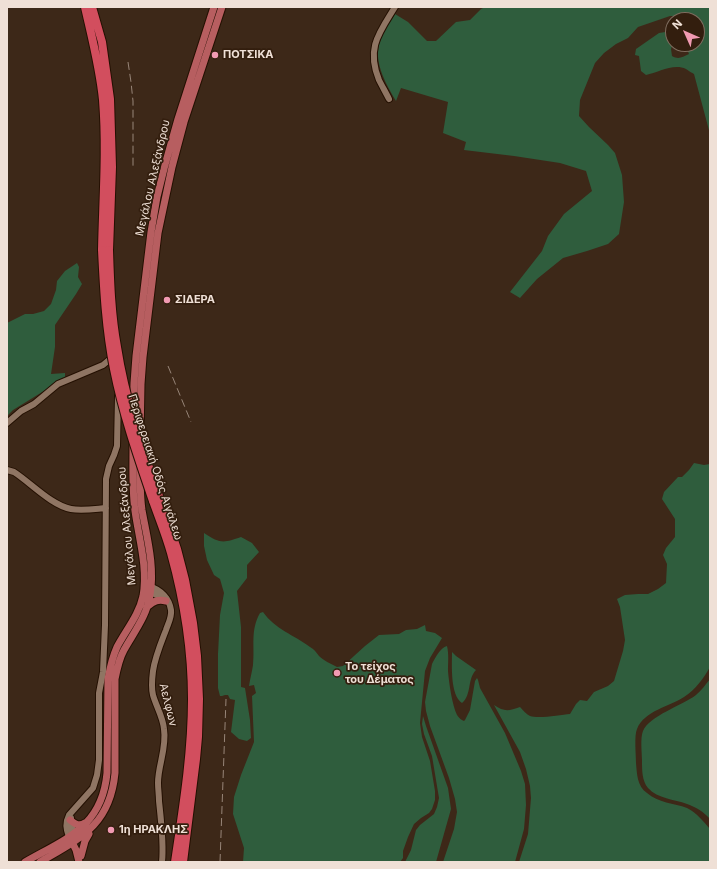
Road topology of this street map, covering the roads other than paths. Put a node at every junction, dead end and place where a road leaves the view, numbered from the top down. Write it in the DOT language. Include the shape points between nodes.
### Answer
graph roads {
  1 [pos="85,7"];
  2 [pos="92,7"];
  3 [pos="214,7"];
  4 [pos="222,7"];
  5 [pos="395,7"];
  6 [pos="389,99"];
  7 [pos="106,250"];
  8 [pos="7,422"];
  9 [pos="7,470"];
  10 [pos="156,500"];
  11 [pos="106,508"];
  12 [pos="147,588"];
  13 [pos="167,602"];
  14 [pos="148,606"];
  15 [pos="74,811"];
  16 [pos="70,820"];
  17 [pos="91,824"];
  18 [pos="74,838"];
  19 [pos="57,853"];
  20 [pos="80,860"];
  21 [pos="25,862"];
  22 [pos="40,862"];
  23 [pos="162,862"];
  24 [pos="175,862"];
  25 [pos="183,862"];
  1 -- 7 [label="highway, Περιφερειακή Οδός Αιγάλεω" via="100,73 103,100"];
  2 -- 7 [label="highway, Περιφερειακή Οδός Αιγάλεω" via="102,42 110,99 112,167"];
  3 -- 12 [label="main road, Μεγάλου Αλεξάνδρου" via="160,185 151,232 136,348 132,483"];
  4 -- 12 [label="main road, Μεγάλου Αλεξάνδρου" via="184,122 158,233 141,384 140,483 152,570"];
  5 -- 6 [label="street" via="375,43 374,60 379,80"];
  7 -- 10 [label="highway, Περιφερειακή Οδός Αιγάλεω, bridge" via="120,366"];
  8 -- 11 [label="street" via="58,384 103,365 120,351 117,446 107,471"];
  9 -- 11 [label="street" via="14,472 63,506 81,510"];
  10 -- 24 [label="highway, Περιφερειακή Οδός Αιγάλεω" via="178,582 191,672 190,752"];
  10 -- 25 [label="highway, Περιφερειακή Οδός Αιγάλεω" via="177,549 185,580 197,656 197,752"];
  11 -- 15 [label="street" via="105,625 103,672 99,693 99,760 93,788"];
  12 -- 13 [label="street"];
  12 -- 14 [label="main road, Μεγάλου Αλεξάνδρου"];
  12 -- 17 [label="main road, Μεγάλου Αλεξάνδρου" via="138,612 118,646 110,666 106,784"];
  13 -- 14 [label="main road" via="157,600"];
  13 -- 23 [label="street, Αελφων" via="171,610 170,618 152,679 152,689 163,724 165,740 158,784"];
  14 -- 17 [label="main road, Μεγάλου Αλεξάνδρου" via="124,650 117,669 114,784 100,819"];
  15 -- 16 [label="street"];
  15 -- 18 [label="street" via="69,815 66,824 66,829"];
  16 -- 17 [label="main road" via="79,825"];
  16 -- 18 [label="street"];
  17 -- 18 [label="main road, Μεγάλου Αλεξάνδρου"];
  17 -- 20 [label="main road"];
  18 -- 19 [label="main road, Μεγάλου Αλεξάνδρου"];
  18 -- 20 [label="main road"];
  18 -- 21 [label="main road, Μεγάλου Αλεξάνδρου"];
  19 -- 20 [label="main road" via="70,852"];
  19 -- 22 [label="main road, Μεγάλου Αλεξάνδρου"];
}
